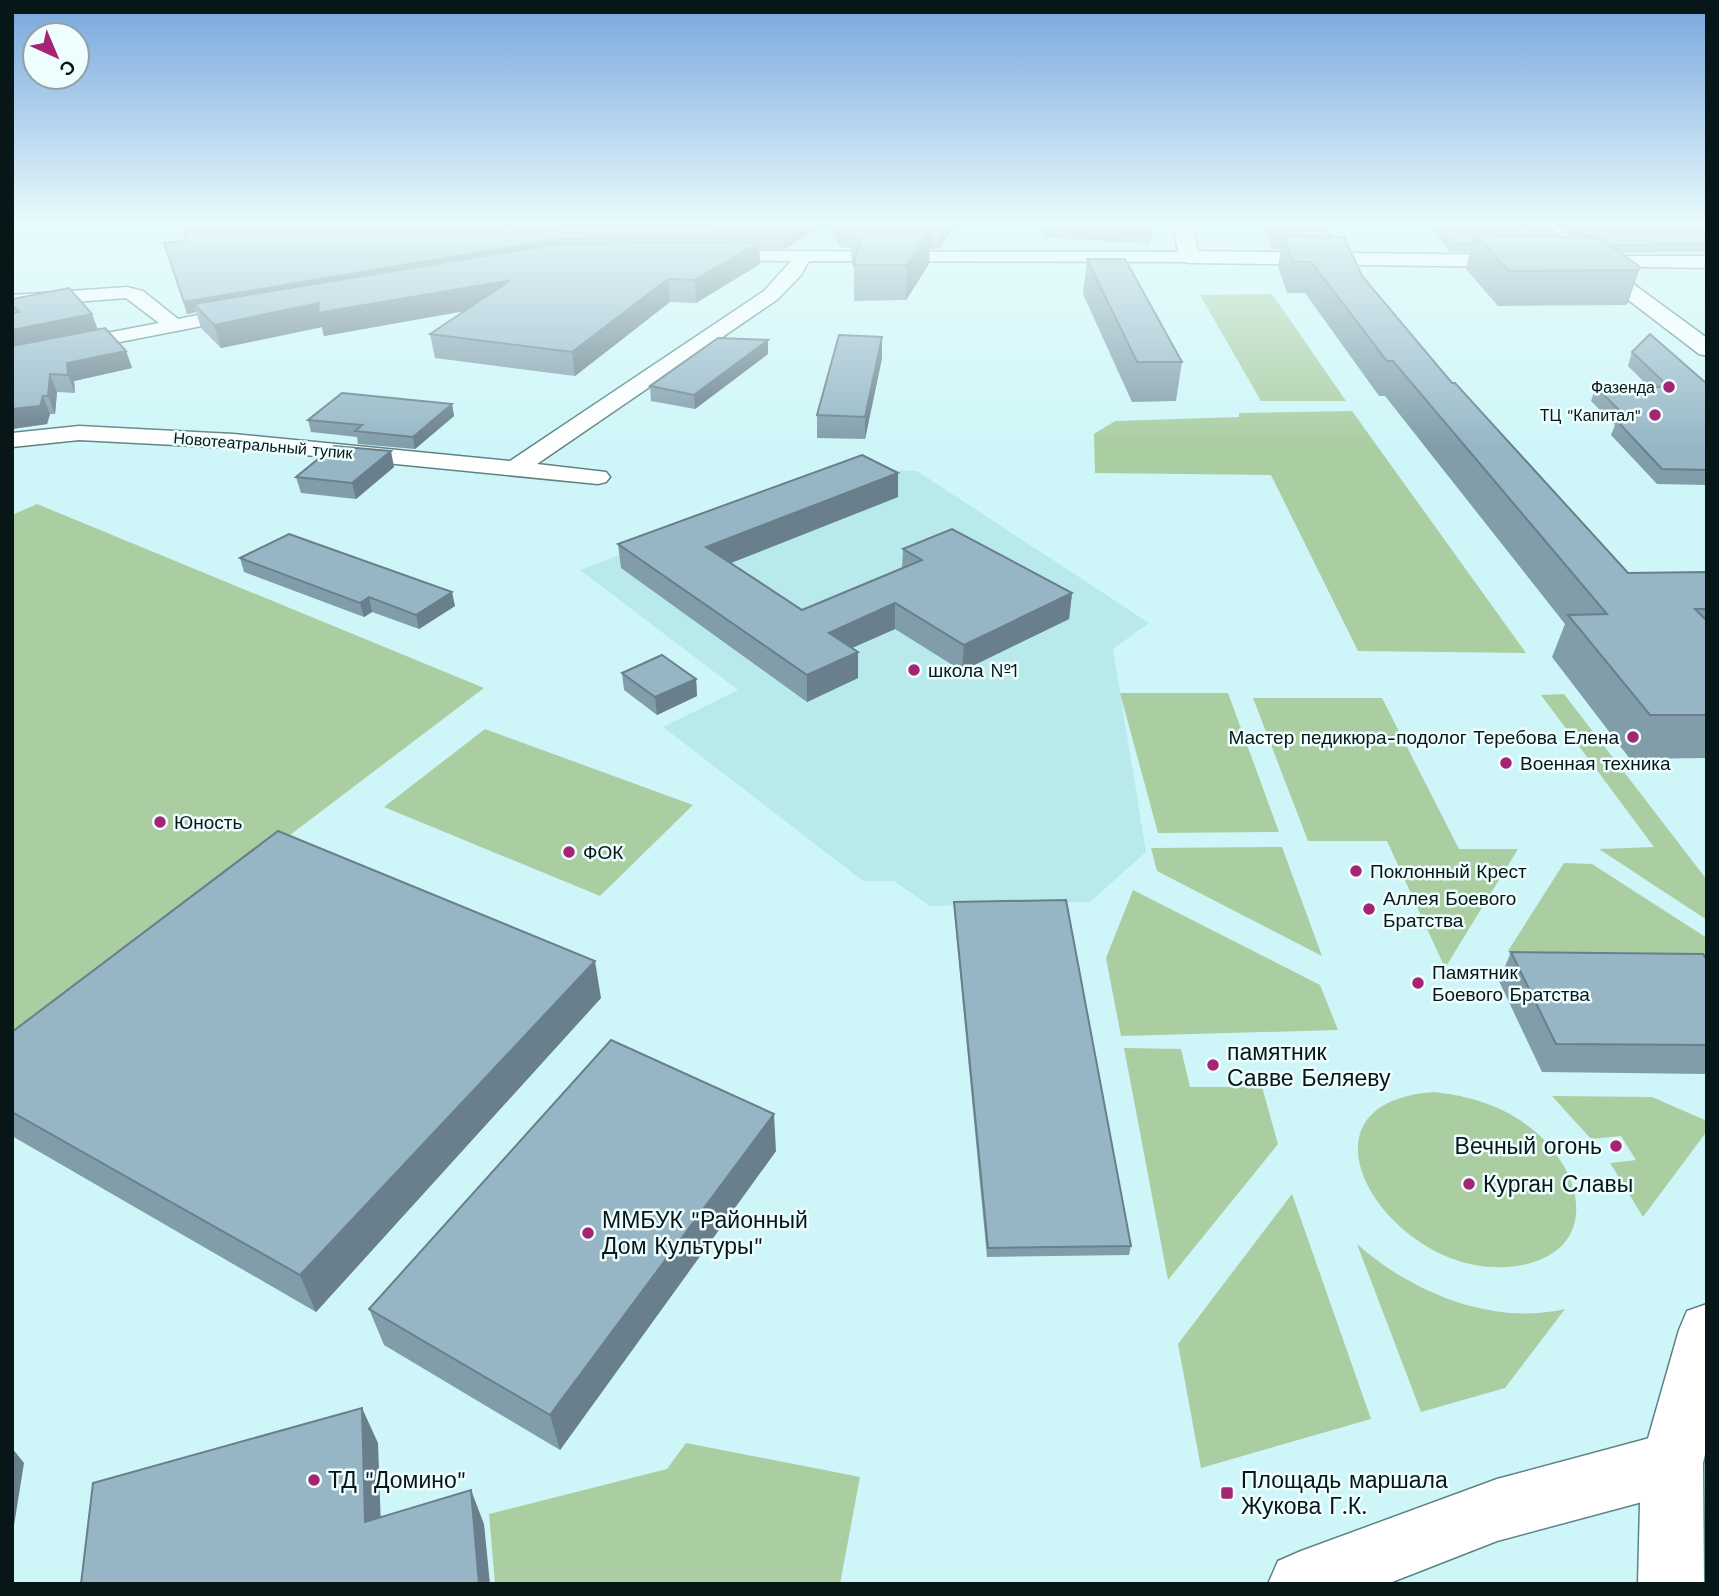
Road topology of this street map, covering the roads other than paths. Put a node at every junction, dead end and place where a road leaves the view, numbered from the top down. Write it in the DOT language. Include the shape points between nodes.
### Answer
graph roads {
  1 [pos="57,297"];
  2 [pos="139,297"];
  3 [pos="767,297"];
  4 [pos="1639,297"];
  5 [pos="12,301"];
  6 [pos="265,308"];
  7 [pos="173,324"];
  8 [pos="1707,349"];
  9 [pos="12,357"];
  10 [pos="12,440"];
  11 [pos="514,469"];
  12 [pos="597,477"];
  13 [pos="1707,1330"];
  14 [pos="1672,1463"];
  15 [pos="1301,1584"];
  16 [pos="1671,1584"];
  1 -- 5 [label="street"];
  2 -- 7 [label="street"];
  3 -- 11 [label="street"];
  4 -- 8 [label="main road"];
  6 -- 7 [label="street"];
  7 -- 9 [label="street"];
  10 -- 11 [label="street, Новотеатральный тупик" via="79,433 233,441"];
  11 -- 12 [label="street, Новотеатральный тупик"];
  13 -- 14 [label="main road"];
  14 -- 15 [label="main road" via="1497,1510"];
  14 -- 16 [label="main road"];
}
